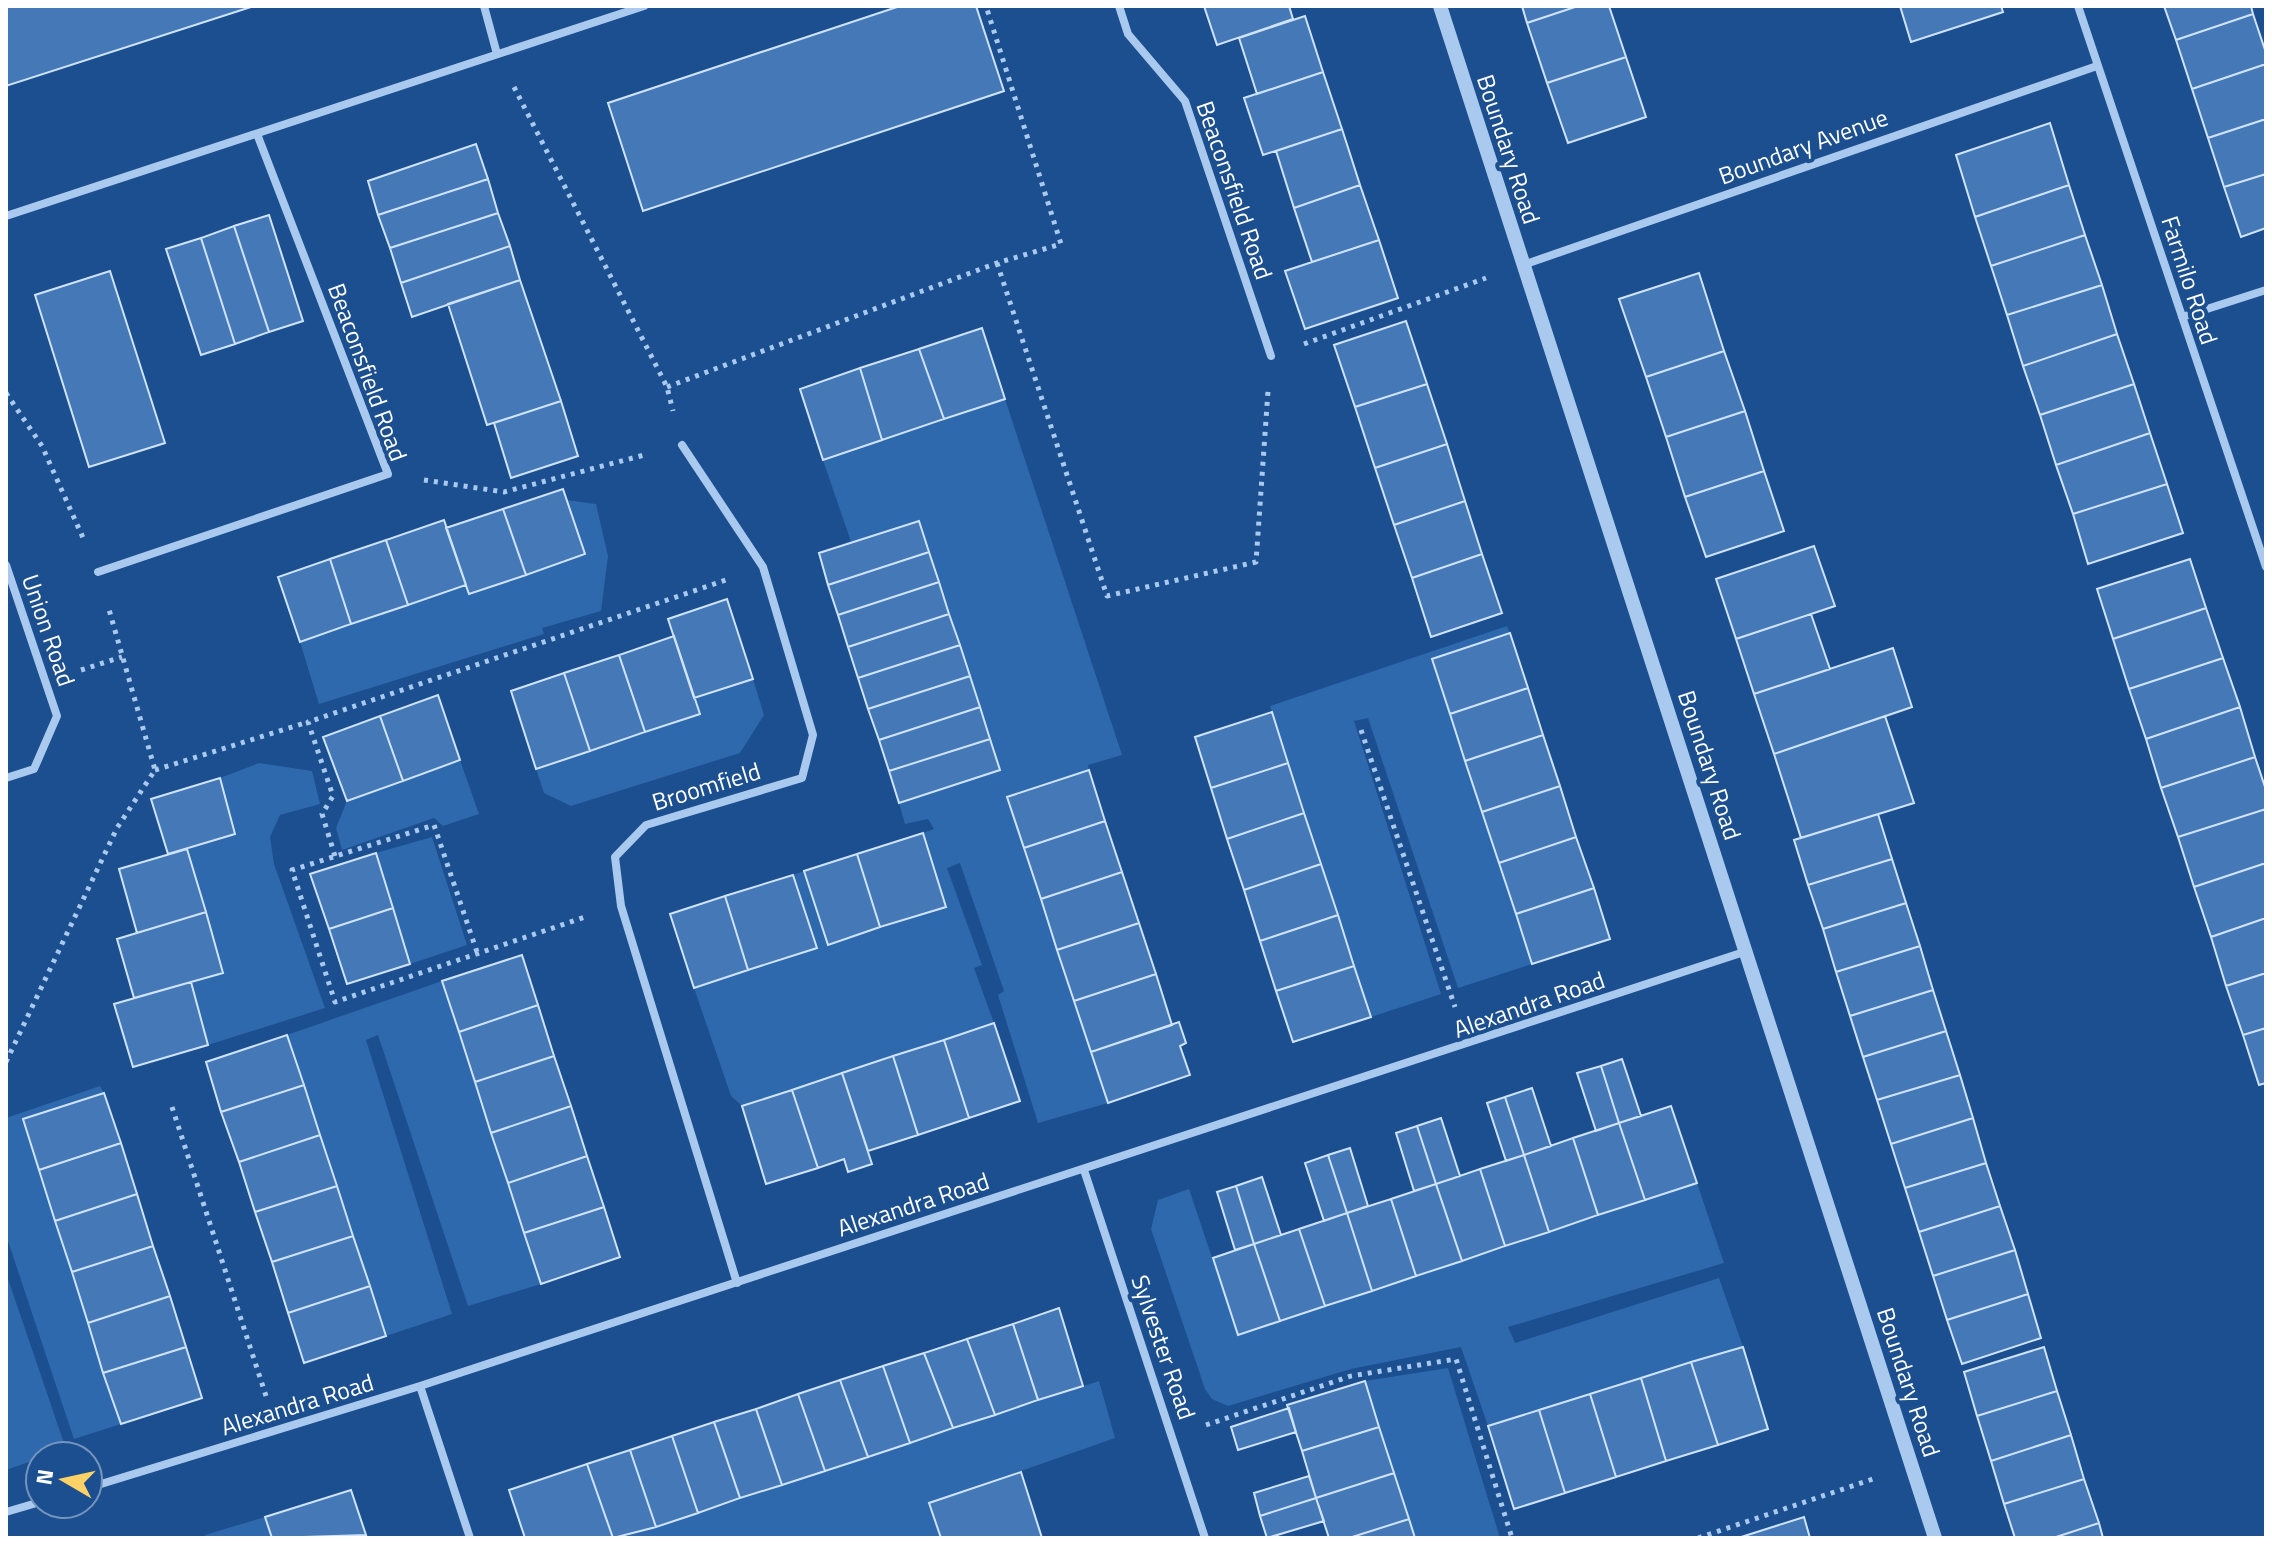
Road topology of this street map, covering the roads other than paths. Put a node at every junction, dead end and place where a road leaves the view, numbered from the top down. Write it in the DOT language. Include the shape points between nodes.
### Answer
graph roads {
  1 [pos="484,6"];
  2 [pos="644,6"];
  3 [pos="1119,6"];
  4 [pos="1440,6"];
  5 [pos="2078,6"];
  6 [pos="497,54"];
  7 [pos="2097,66"];
  8 [pos="257,134"];
  9 [pos="6,216"];
  10 [pos="1523,265"];
  11 [pos="2266,290"];
  12 [pos="2182,317"];
  13 [pos="1271,356"];
  14 [pos="682,445"];
  15 [pos="6,565"];
  16 [pos="2266,567"];
  17 [pos="98,572"];
  18 [pos="6,778"];
  19 [pos="1748,951"];
  20 [pos="1084,1170"];
  21 [pos="737,1283"];
  22 [pos="420,1386"];
  23 [pos="104,1483"];
  24 [pos="470,1538"];
  25 [pos="1205,1538"];
  26 [pos="1935,1538"];
  1 -- 6 [label="street"];
  2 -- 6 [label="street"];
  3 -- 13 [label="street, Beaconsfield Road" via="1128,34 1185,101"];
  4 -- 10 [label="street, Boundary Road"];
  5 -- 7 [label="street, Farmilo Road"];
  6 -- 8 [label="street"];
  7 -- 10 [label="street, Boundary Avenue"];
  7 -- 12 [label="street, Farmilo Road"];
  8 -- 9 [label="street"];
  8 -- 17 [label="street, Beaconsfield Road" via="388,474"];
  10 -- 19 [label="street, Boundary Road"];
  11 -- 12 [label="street"];
  12 -- 16 [label="street, Farmilo Road"];
  14 -- 21 [label="street, Broomfield" via="763,567 813,735 802,778 646,825 615,857 621,906"];
  15 -- 18 [label="street, Union Road" via="57,716 34,769"];
  19 -- 20 [label="street, Alexandra Road"];
  19 -- 26 [label="street, Boundary Road"];
  20 -- 21 [label="street, Alexandra Road"];
  20 -- 25 [label="street, Sylvester Road"];
  21 -- 22 [label="street, Alexandra Road"];
  22 -- 23 [label="street, Alexandra Road"];
  22 -- 24 [label="street"];
}
